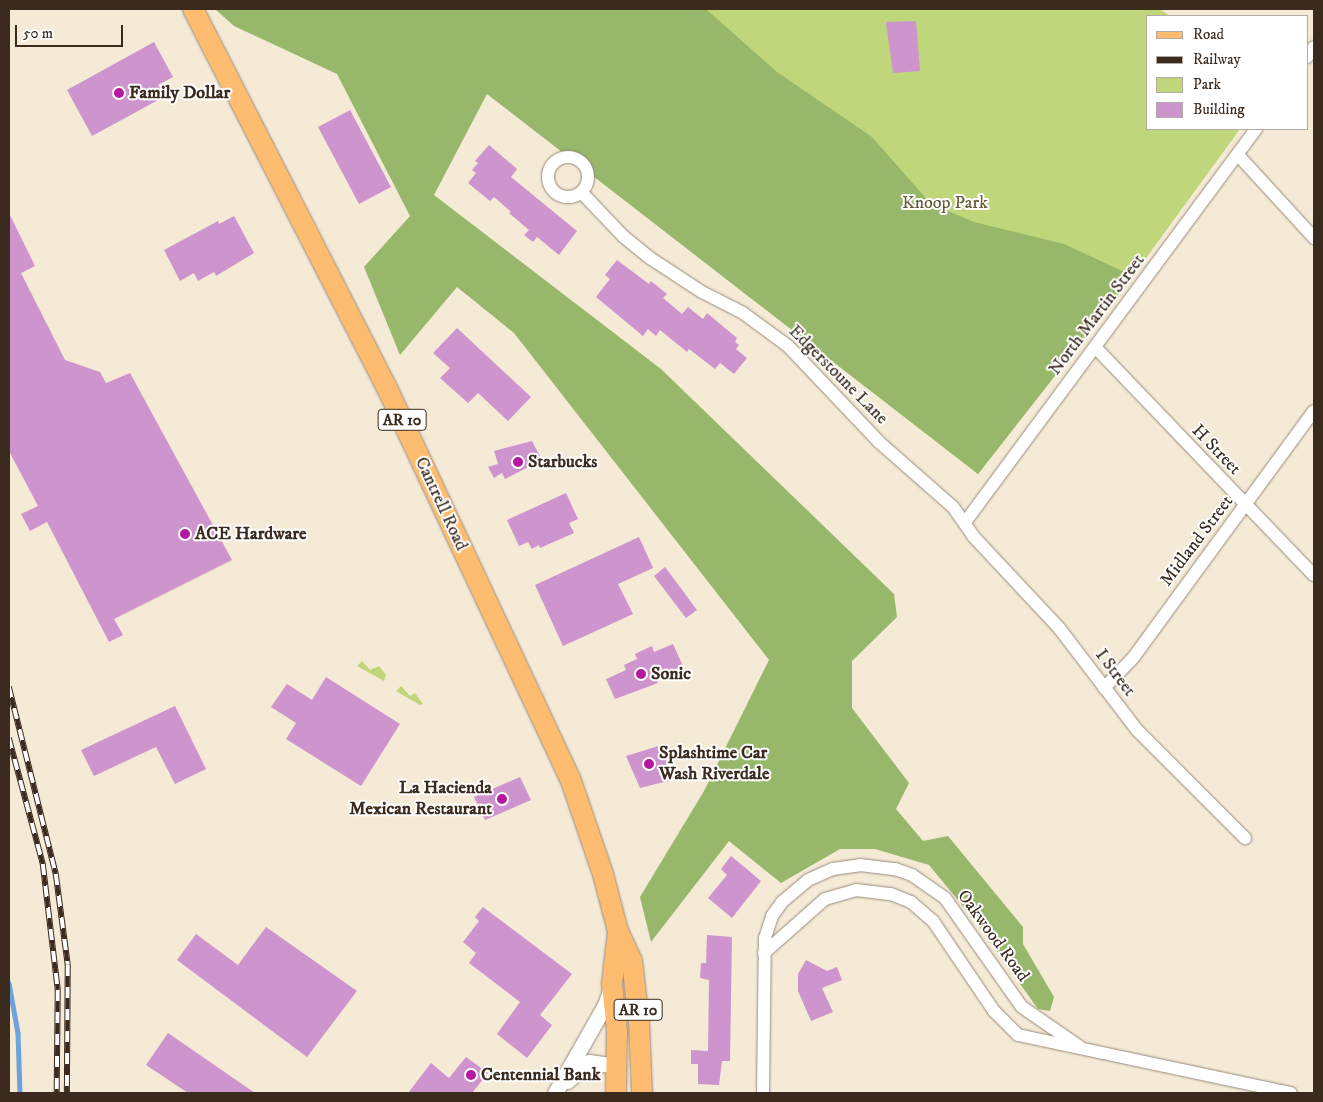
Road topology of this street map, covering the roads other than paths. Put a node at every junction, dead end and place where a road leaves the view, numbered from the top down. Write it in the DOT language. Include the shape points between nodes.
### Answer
graph roads {
  1 [pos="193,9"];
  2 [pos="1255,130"];
  3 [pos="1238,155"];
  4 [pos="582,193"];
  5 [pos="1314,238"];
  6 [pos="1095,347"];
  7 [pos="1314,411"];
  8 [pos="1246,505"];
  9 [pos="966,521"];
  10 [pos="1314,576"];
  11 [pos="1104,688"];
  12 [pos="1245,838"];
  13 [pos="618,931"];
  14 [pos="764,953"];
  15 [pos="612,984"];
  16 [pos="1080,1047"];
  17 [pos="617,1066"];
  18 [pos="556,1093"];
  19 [pos="616,1093"];
  20 [pos="642,1093"];
  21 [pos="762,1093"];
  22 [pos="1291,1093"];
  1 -- 13 [label="main road, Cantrell Road / AR 10" via="387,388 570,778 604,874"];
  2 -- 3 [label="street, North Martin Street"];
  3 -- 5 [label="street"];
  3 -- 6 [label="street, North Martin Street"];
  4 -- 9 [label="street, Edgerstoune Lane" via="650,258 702,292 743,313 788,346 879,442"];
  6 -- 8 [label="street, H Street"];
  6 -- 9 [label="street, North Martin Street"];
  7 -- 8 [label="street, Midland Street"];
  8 -- 10 [label="street, H Street"];
  8 -- 11 [label="street, Midland Street" via="1133,658"];
  9 -- 11 [label="street, I Street" via="973,536 1026,589"];
  11 -- 12 [label="street, I Street" via="1137,730"];
  13 -- 15 [label="main road, Cantrell Road / AR 10"];
  13 -- 20 [label="main road, Cantrell Road / AR 10" via="632,961 635,977"];
  14 -- 16 [label="street, Oakwood Road" via="825,899 856,890 891,894 911,902 933,921 994,1011 1018,1035"];
  14 -- 16 [label="street, Oakwood Road" via="766,930 772,916 782,902 808,880 833,869 860,865 895,869 929,885 945,898 1022,1007"];
  14 -- 21 [label="street, Oakwood Road"];
  15 -- 17 [label="main road, Cantrell Road / AR 10"];
  15 -- 18 [label="street" via="605,1005"];
  16 -- 22 [label="street, Oakwood Road"];
  17 -- 18 [label="street" via="589,1062 581,1066"];
  17 -- 19 [label="main road, Cantrell Road / AR 10"];
}
